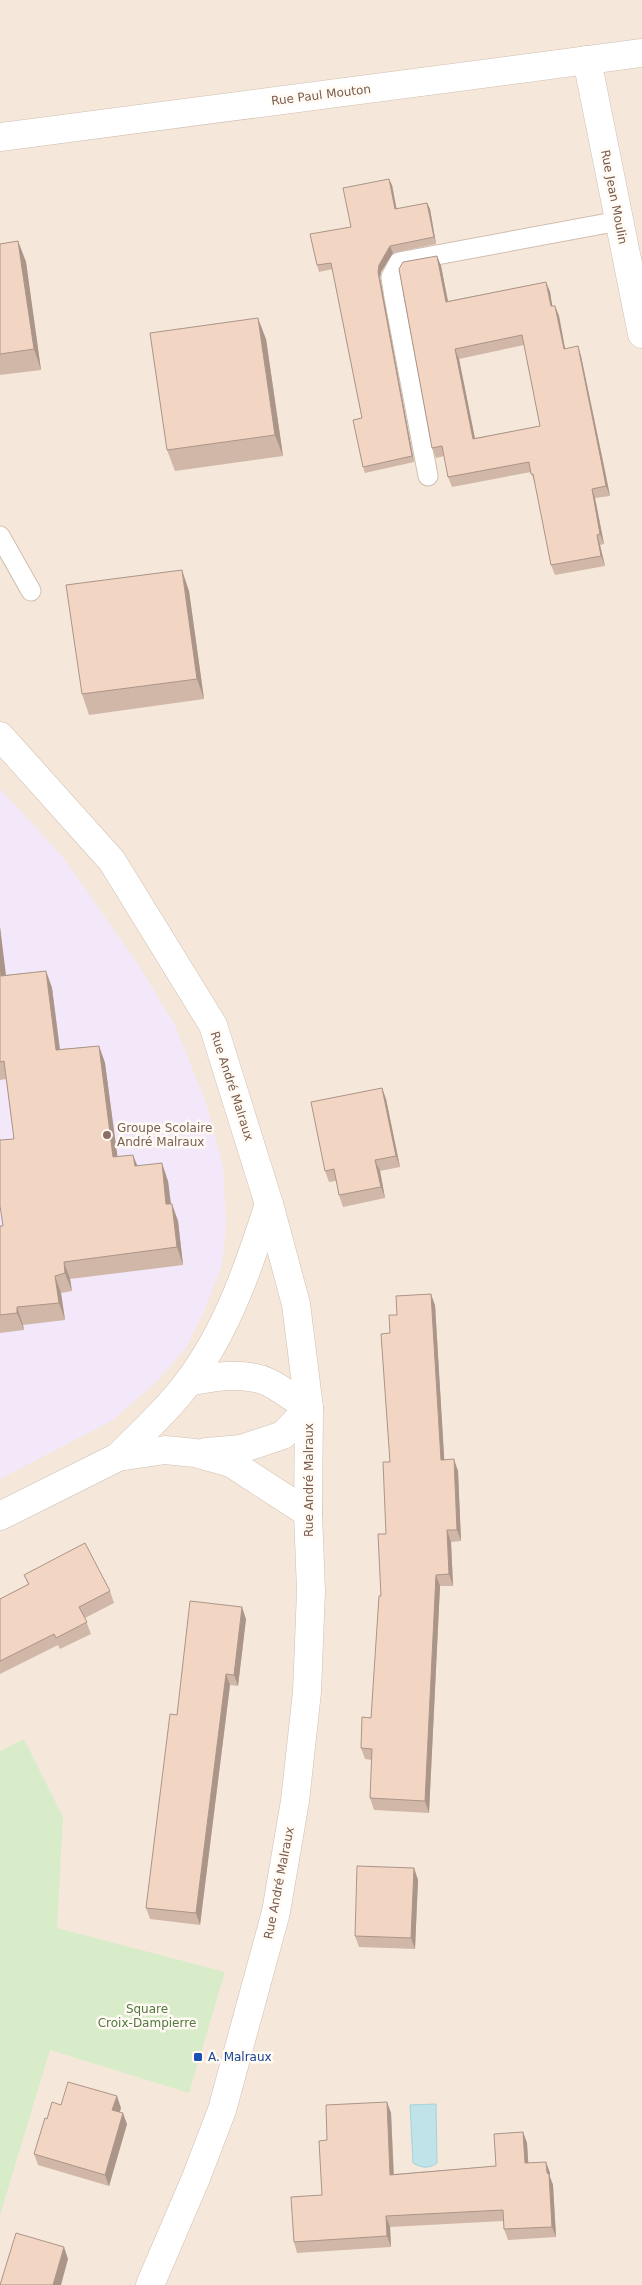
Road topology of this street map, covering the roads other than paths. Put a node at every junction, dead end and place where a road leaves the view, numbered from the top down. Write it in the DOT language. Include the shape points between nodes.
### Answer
graph roads {
  1 [pos="642,53"];
  2 [pos="587,60"];
  3 [pos="0,137"];
  4 [pos="619,221"];
  5 [pos="642,334"];
  6 [pos="428,476"];
  7 [pos="0,536"];
  8 [pos="31,591"];
  9 [pos="0,736"];
  10 [pos="269,1204"];
  11 [pos="189,1382"];
  12 [pos="309,1408"];
  13 [pos="195,1453"];
  14 [pos="118,1457"];
  15 [pos="308,1513"];
  16 [pos="0,1516"];
  17 [pos="150,2285"];
  1 -- 2 [label="street, Rue Paul Mouton"];
  2 -- 3 [label="street, Rue Paul Mouton"];
  2 -- 4 [label="street, Rue Jean Moulin"];
  4 -- 5 [label="street, Rue Jean Moulin"];
  4 -- 6 [label="lane" via="399,262 391,277"];
  7 -- 8 [label="lane"];
  9 -- 10 [label="street, Rue André Malraux" via="112,861 213,1025"];
  10 -- 11 [label="street" via="236,1298 216,1339"];
  10 -- 12 [label="street, Rue André Malraux" via="296,1304"];
  11 -- 12 [label="street" via="236,1375 268,1382"];
  11 -- 14 [label="street"];
  12 -- 13 [label="street" via="283,1434 241,1449"];
  12 -- 15 [label="street, Rue André Malraux"];
  13 -- 14 [label="street" via="165,1450"];
  13 -- 15 [label="street" via="231,1463"];
  14 -- 16 [label="street"];
  15 -- 17 [label="street, Rue André Malraux" via="311,1590 307,1692 276,1912 222,2110"];
}
